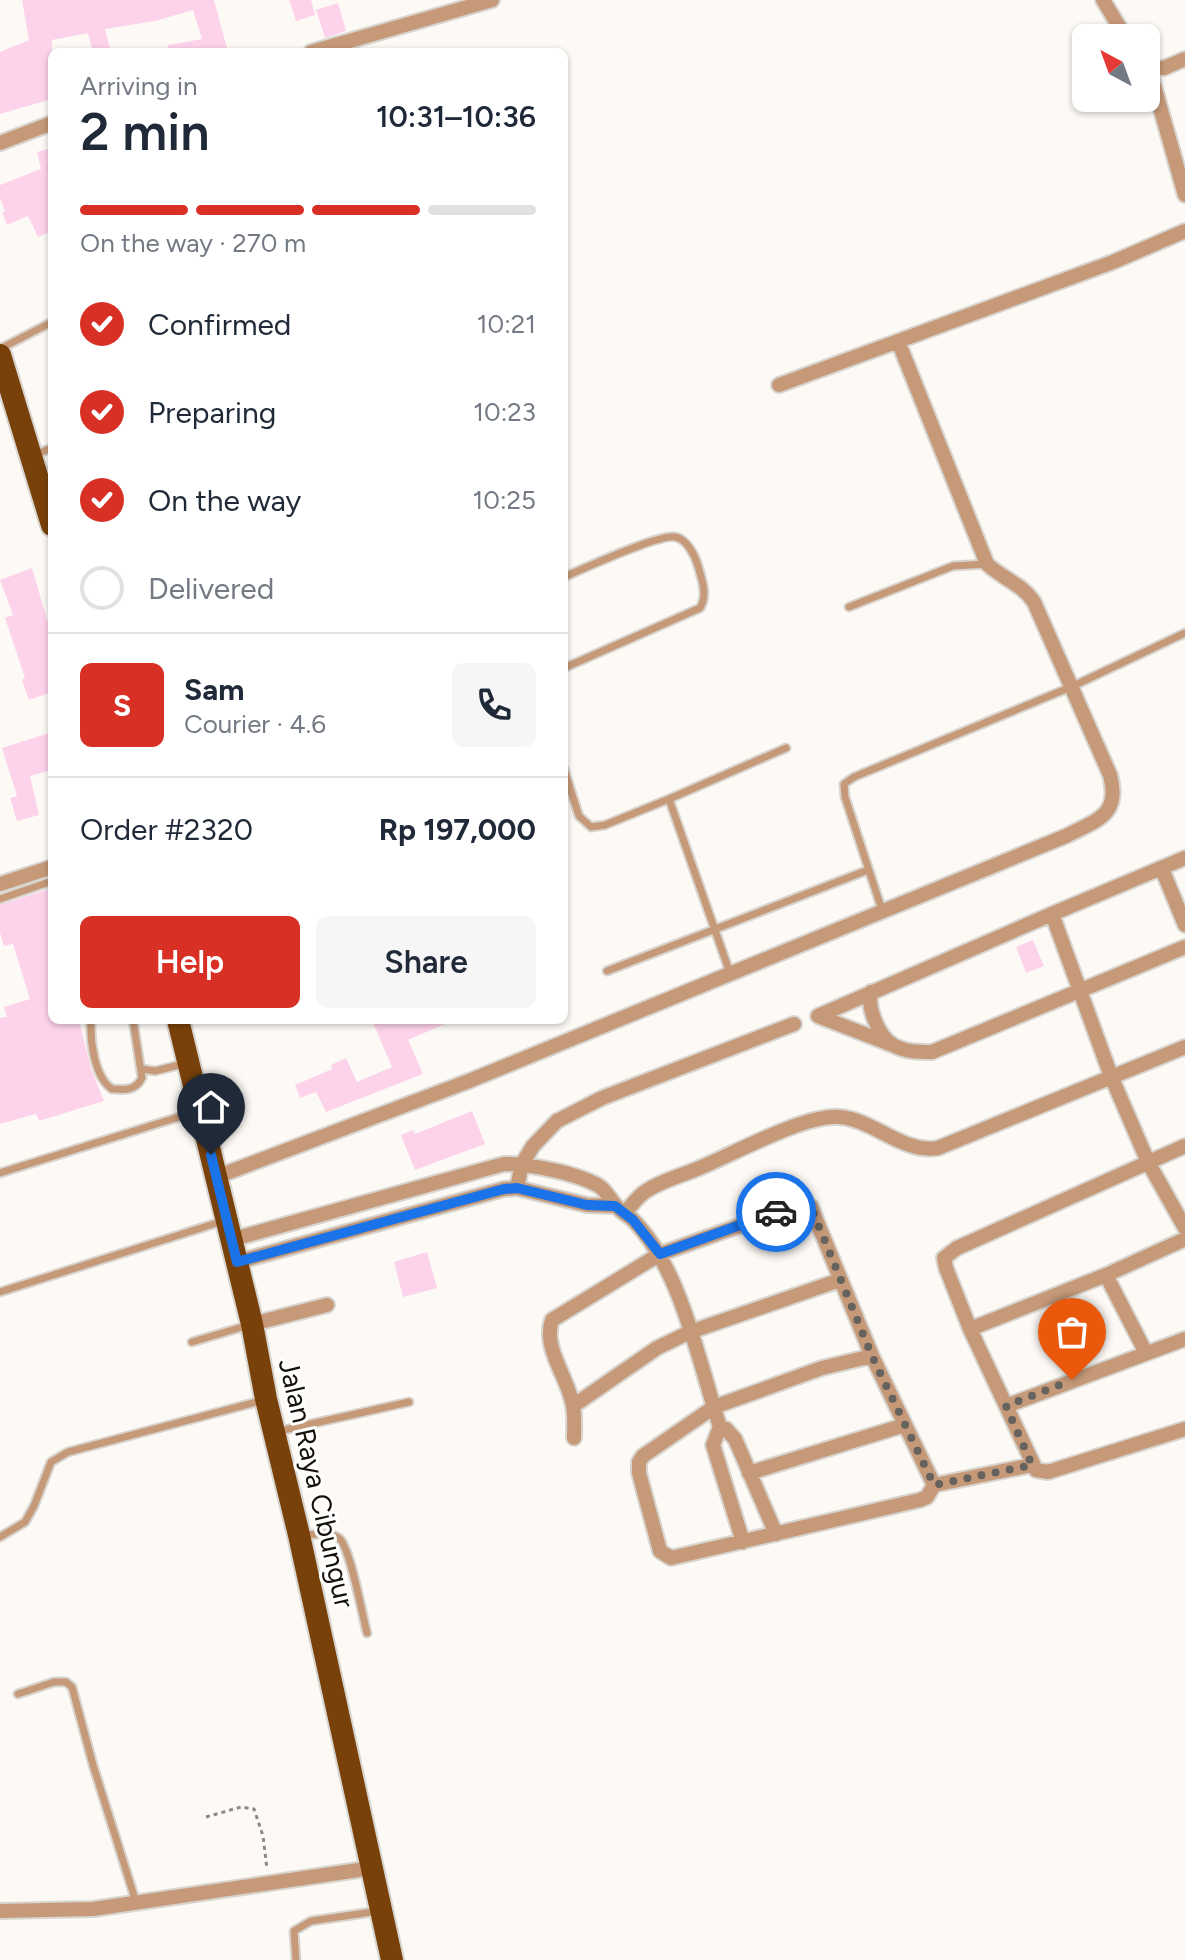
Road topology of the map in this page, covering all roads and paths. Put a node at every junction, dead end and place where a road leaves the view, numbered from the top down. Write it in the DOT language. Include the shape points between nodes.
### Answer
graph roads {
  1 [pos="1103,0"];
  2 [pos="485,1"];
  3 [pos="1118,24"];
  4 [pos="325,48"];
  5 [pos="1185,59"];
  6 [pos="1160,68"];
  7 [pos="1160,110"];
  8 [pos="48,125"];
  9 [pos="0,143"];
  10 [pos="1185,195"];
  11 [pos="1185,231"];
  12 [pos="48,324"];
  13 [pos="898,341"];
  14 [pos="0,352"];
  15 [pos="4,380"];
  16 [pos="779,385"];
  17 [pos="42,452"];
  18 [pos="48,496"];
  19 [pos="987,564"];
  20 [pos="568,575"];
  21 [pos="849,607"];
  22 [pos="1185,633"];
  23 [pos="568,666"];
  24 [pos="1071,687"];
  25 [pos="786,748"];
  26 [pos="568,782"];
  27 [pos="669,799"];
  28 [pos="1185,858"];
  29 [pos="48,868"];
  30 [pos="1162,869"];
  31 [pos="868,870"];
  32 [pos="48,882"];
  33 [pos="0,884"];
  34 [pos="0,899"];
  35 [pos="882,910"];
  36 [pos="1052,914"];
  37 [pos="1185,925"];
  38 [pos="716,930"];
  39 [pos="1185,947"];
  40 [pos="607,971"];
  41 [pos="730,973"];
  42 [pos="1079,990"];
  43 [pos="871,992"];
  44 [pos="91,1024"];
  45 [pos="134,1024"];
  46 [pos="179,1024"];
  47 [pos="794,1024"];
  48 [pos="890,1044"];
  49 [pos="1185,1047"];
  50 [pos="188,1063"];
  51 [pos="142,1069"];
  52 [pos="1111,1076"];
  53 [pos="200,1110"];
  54 [pos="1185,1146"];
  55 [pos="1148,1162"];
  56 [pos="522,1164"];
  57 [pos="0,1173"];
  58 [pos="216,1177"];
  59 [pos="517,1188"];
  60 [pos="401,1192"];
  61 [pos="620,1210"];
  62 [pos="405,1215"];
  63 [pos="1185,1228"];
  64 [pos="227,1230"];
  65 [pos="1185,1239"];
  66 [pos="660,1254"];
  67 [pos="237,1262"];
  68 [pos="1106,1275"];
  69 [pos="840,1280"];
  70 [pos="0,1292"];
  71 [pos="327,1305"];
  72 [pos="252,1324"];
  73 [pos="970,1329"];
  74 [pos="690,1332"];
  75 [pos="1185,1339"];
  76 [pos="192,1342"];
  77 [pos="1146,1353"];
  78 [pos="872,1356"];
  79 [pos="266,1399"];
  80 [pos="409,1402"];
  81 [pos="573,1406"];
  82 [pos="1006,1406"];
  83 [pos="714,1407"];
  84 [pos="905,1425"];
  85 [pos="720,1427"];
  86 [pos="1185,1429"];
  87 [pos="273,1432"];
  88 [pos="574,1438"];
  89 [pos="1032,1465"];
  90 [pos="749,1473"];
  91 [pos="934,1485"];
  92 [pos="776,1534"];
  93 [pos="299,1535"];
  94 [pos="0,1537"];
  95 [pos="743,1542"];
  96 [pos="367,1633"];
  97 [pos="18,1694"];
  98 [pos="206,1817"];
  99 [pos="372,1868"];
  100 [pos="269,1884"];
  101 [pos="136,1902"];
  102 [pos="0,1911"];
  103 [pos="382,1911"];
  104 [pos="296,1960"];
  105 [pos="392,1960"];
  1 -- 3 [label="street"];
  2 -- 4 [label="street"];
  5 -- 6 [label="street"];
  7 -- 10 [label="street"];
  8 -- 9 [label="street"];
  11 -- 13 [label="street"];
  12 -- 14 [label="lane"];
  13 -- 16 [label="street"];
  13 -- 19 [label="street"];
  14 -- 15 [label="highway"];
  15 -- 17 [label="highway"];
  17 -- 18 [label="highway"];
  19 -- 21 [label="lane" via="953,566"];
  19 -- 24 [label="street" via="1024,587"];
  20 -- 23 [label="lane" via="675,537 697,561 704,601 700,608"];
  22 -- 24 [label="lane"];
  24 -- 31 [label="lane" via="844,784"];
  24 -- 35 [label="street" via="1110,775 1113,804 1066,836"];
  25 -- 27 [label="lane"];
  26 -- 27 [label="lane" via="579,816 591,827"];
  27 -- 38 [label="lane"];
  28 -- 30 [label="street"];
  29 -- 33 [label="street"];
  30 -- 36 [label="street"];
  30 -- 37 [label="street"];
  31 -- 35 [label="lane"];
  31 -- 38 [label="lane"];
  32 -- 34 [label="lane"];
  35 -- 41 [label="street"];
  36 -- 42 [label="street"];
  36 -- 43 [label="street"];
  38 -- 40 [label="lane"];
  38 -- 41 [label="lane"];
  39 -- 42 [label="street"];
  41 -- 58 [label="street" via="469,1081"];
  42 -- 48 [label="street" via="932,1052"];
  42 -- 52 [label="street"];
  43 -- 48 [label="street" via="871,1011"];
  43 -- 48 [label="street" via="818,1016"];
  44 -- 51 [label="lane" via="105,1085 129,1090 138,1085"];
  45 -- 51 [label="lane"];
  46 -- 50 [label="highway, Jalan Raya Cibungur"];
  47 -- 56 [label="street" via="580,1109 544,1132"];
  49 -- 52 [label="street"];
  50 -- 51 [label="lane"];
  50 -- 53 [label="highway, Jalan Raya Cibungur"];
  52 -- 55 [label="street"];
  52 -- 61 [label="street" via="927,1150 861,1122 825,1117 648,1189"];
  53 -- 57 [label="lane"];
  53 -- 58 [label="highway, Jalan Raya Cibungur"];
  54 -- 55 [label="street"];
  55 -- 63 [label="street"];
  55 -- 73 [label="street" via="947,1254 946,1268"];
  56 -- 59 [label="street"];
  56 -- 60 [label="street" via="504,1164"];
  56 -- 61 [label="street" via="586,1180 607,1193"];
  58 -- 64 [label="highway, Jalan Raya Cibungur"];
  59 -- 61 [label="street"];
  59 -- 62 [label="street"];
  60 -- 62 [label="street"];
  60 -- 64 [label="street"];
  61 -- 66 [label="street"];
  62 -- 67 [label="street"];
  64 -- 67 [label="highway, Jalan Raya Cibungur"];
  64 -- 70 [label="lane"];
  65 -- 68 [label="street"];
  66 -- 69 [label="street" via="805,1204 811,1207"];
  66 -- 74 [label="street"];
  66 -- 81 [label="street" via="552,1320 551,1340"];
  67 -- 72 [label="highway, Jalan Raya Cibungur"];
  68 -- 73 [label="street"];
  68 -- 77 [label="street"];
  69 -- 74 [label="street"];
  69 -- 78 [label="street"];
  71 -- 72 [label="street"];
  72 -- 76 [label="lane"];
  72 -- 79 [label="highway, Jalan Raya Cibungur"];
  73 -- 82 [label="street"];
  74 -- 81 [label="street"];
  74 -- 83 [label="street"];
  75 -- 77 [label="street"];
  77 -- 82 [label="street"];
  78 -- 83 [label="street"];
  78 -- 84 [label="street"];
  79 -- 87 [label="highway, Jalan Raya Cibungur"];
  79 -- 94 [label="lane" via="68,1452 51,1462 25,1522"];
  80 -- 87 [label="lane"];
  81 -- 88 [label="street"];
  82 -- 89 [label="street"];
  83 -- 85 [label="street"];
  83 -- 95 [label="street" via="643,1456 639,1473 665,1556"];
  84 -- 90 [label="street"];
  84 -- 91 [label="street"];
  85 -- 90 [label="street" via="735,1439"];
  85 -- 95 [label="street" via="713,1445"];
  86 -- 89 [label="street" via="1048,1472"];
  87 -- 93 [label="highway, Jalan Raya Cibungur"];
  89 -- 91 [label="street"];
  90 -- 92 [label="street"];
  91 -- 92 [label="street" via="920,1500"];
  92 -- 95 [label="street"];
  93 -- 96 [label="lane" via="340,1540"];
  93 -- 99 [label="highway, Jalan Raya Cibungur"];
  97 -- 101 [label="lane" via="54,1682 72,1687"];
  98 -- 100 [label="path" via="241,1807 256,1811"];
  99 -- 100 [label="street"];
  99 -- 103 [label="highway, Jalan Raya Cibungur"];
  100 -- 101 [label="street"];
  101 -- 102 [label="street" via="93,1909"];
  103 -- 104 [label="lane" via="300,1925 294,1931"];
  103 -- 105 [label="highway, Jalan Raya Cibungur"];
}
